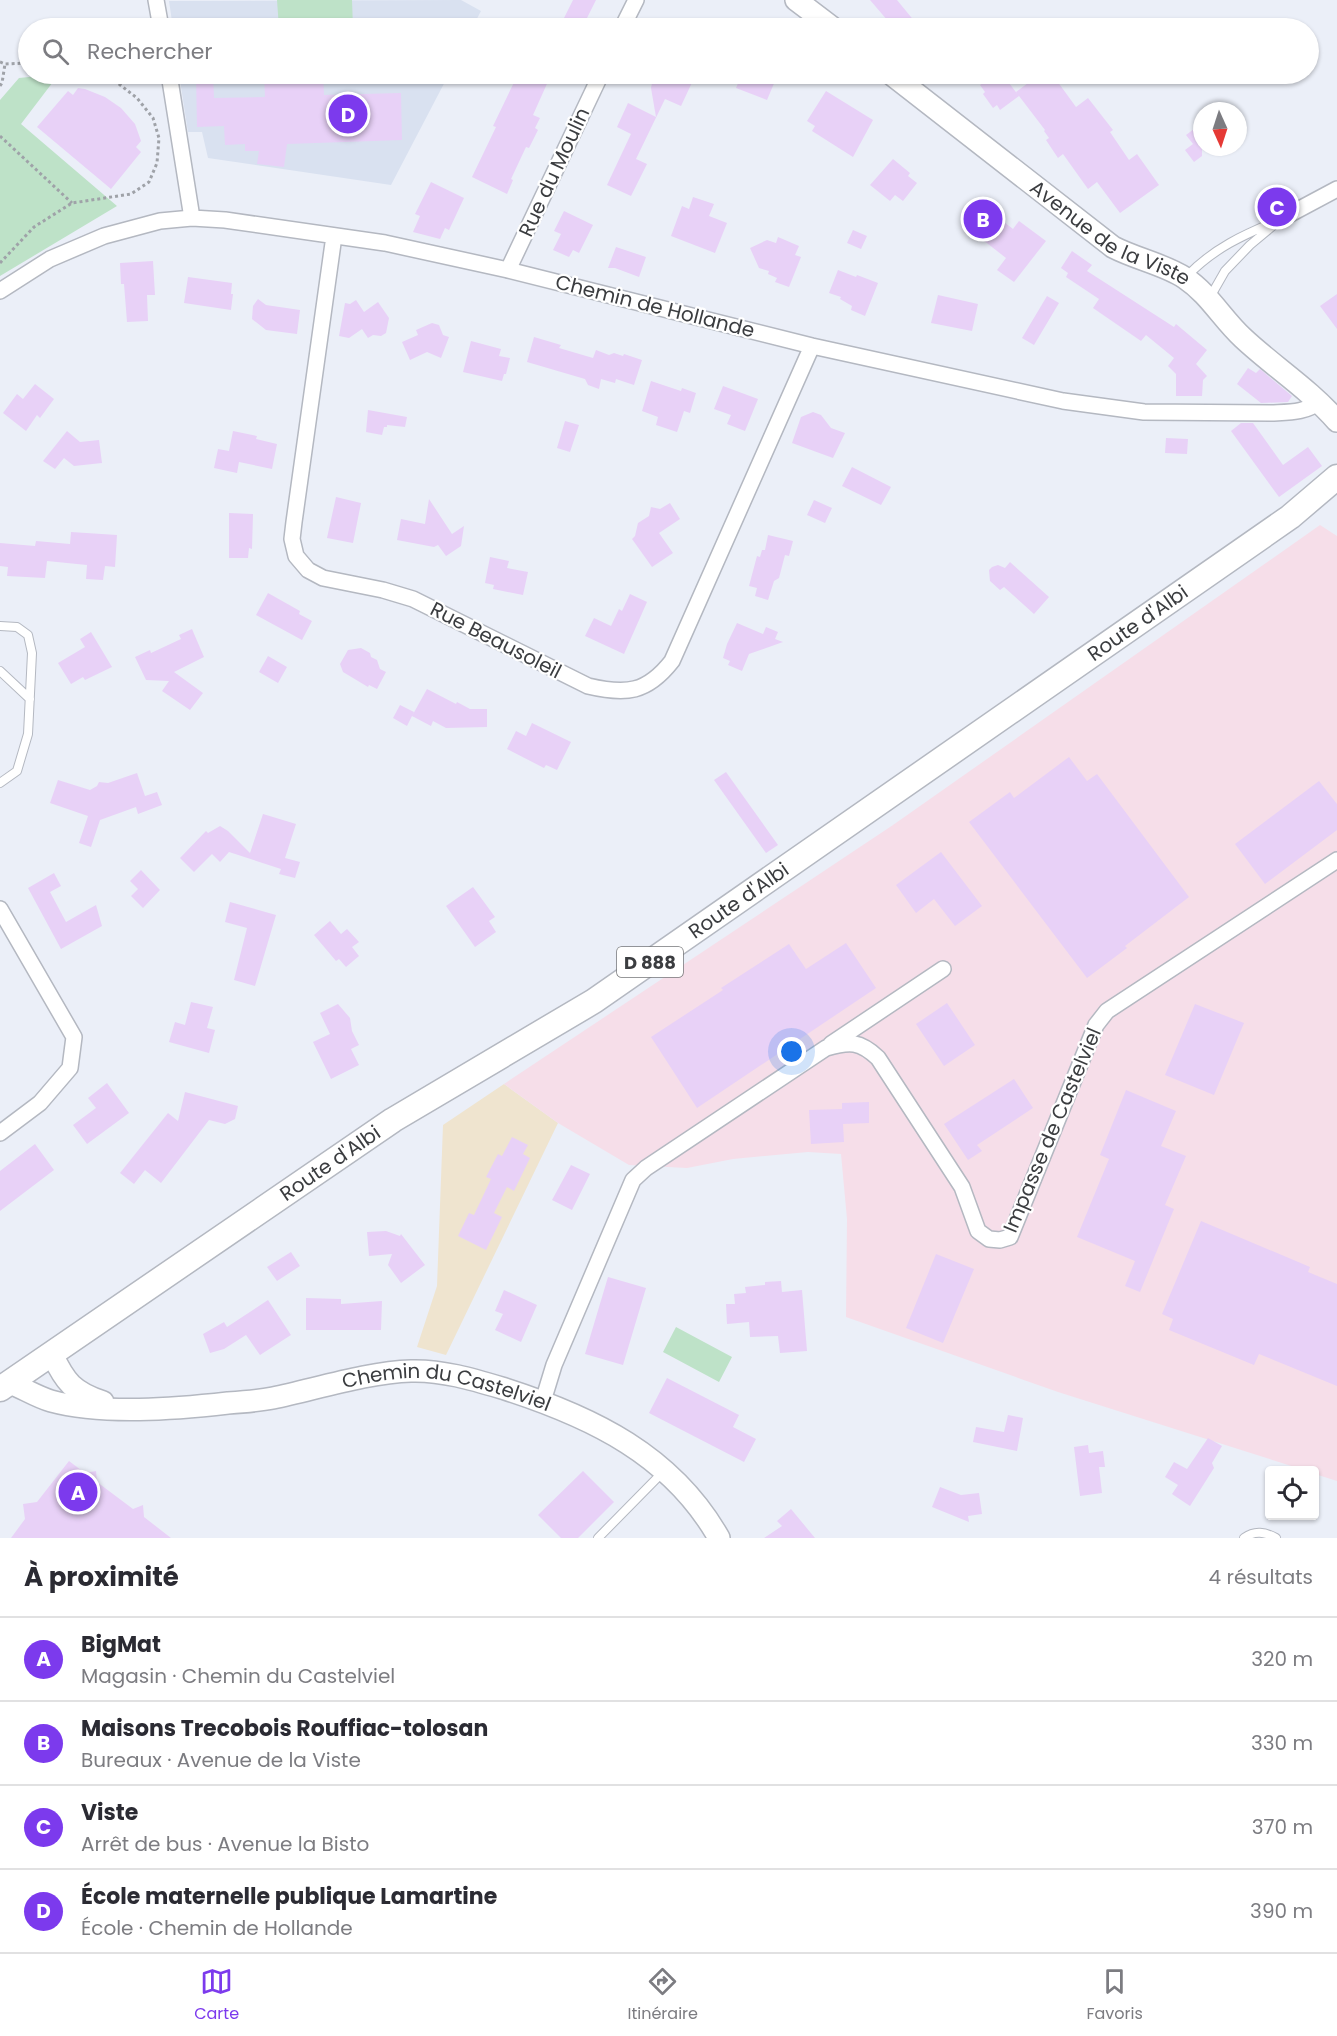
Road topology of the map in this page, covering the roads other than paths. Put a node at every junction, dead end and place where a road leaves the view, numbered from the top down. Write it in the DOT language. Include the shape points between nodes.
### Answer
graph roads {
  1 [pos="156,0"];
  2 [pos="636,0"];
  3 [pos="796,0"];
  4 [pos="159,18"];
  5 [pos="627,18"];
  6 [pos="820,18"];
  7 [pos="171,84"];
  8 [pos="596,84"];
  9 [pos="904,84"];
  10 [pos="1337,189"];
  11 [pos="192,218"];
  12 [pos="1279,220"];
  13 [pos="334,236"];
  14 [pos="508,270"];
  15 [pos="1185,278"];
  16 [pos="0,291"];
  17 [pos="1209,300"];
  18 [pos="812,346"];
  19 [pos="1328,403"];
  20 [pos="1337,421"];
  21 [pos="1337,477"];
  22 [pos="1337,495"];
  23 [pos="1290,517"];
  24 [pos="0,626"];
  25 [pos="0,671"];
  26 [pos="30,699"];
  27 [pos="0,783"];
  28 [pos="1337,860"];
  29 [pos="0,909"];
  30 [pos="942,969"];
  31 [pos="826,1048"];
  32 [pos="0,1133"];
  33 [pos="52,1354"];
  34 [pos="5,1386"];
  35 [pos="543,1401"];
  36 [pos="124,1409"];
  37 [pos="665,1470"];
  38 [pos="598,1538"];
  39 [pos="719,1538"];
  40 [pos="1244,1538"];
  41 [pos="1276,1538"];
  1 -- 4 [label="street"];
  2 -- 5 [label="street"];
  3 -- 6 [label="street"];
  7 -- 11 [label="street"];
  8 -- 14 [label="street, Rue du Moulin"];
  9 -- 15 [label="street, Avenue de la Viste" via="1113,247"];
  10 -- 12 [label="street"];
  11 -- 13 [label="street, Chemin de Hollande"];
  11 -- 16 [label="street, Chemin de Hollande" via="160,221 91,240 50,259"];
  12 -- 15 [label="lane" via="1244,234 1203,259"];
  12 -- 17 [label="lane" via="1225,271"];
  13 -- 14 [label="street, Chemin de Hollande"];
  13 -- 18 [label="street, Rue Beausoleil" via="294,522 296,556 308,570 323,578 413,599 588,686 605,690 643,686 659,678 672,661"];
  14 -- 18 [label="street, Chemin de Hollande"];
  15 -- 17 [label="street, Avenue de la Viste"];
  17 -- 19 [label="street, Avenue de la Viste" via="1242,338"];
  18 -- 19 [label="street, Chemin de Hollande" via="1063,401 1144,412 1292,412"];
  19 -- 20 [label="street, Avenue de la Viste"];
  21 -- 23 [label="main road, Route d'Albi / D 888"];
  22 -- 23 [label="main road, Route d'Albi / D 888"];
  23 -- 33 [label="main road, Route d'Albi / D 888" via="594,1001 393,1120"];
  24 -- 26 [label="lane" via="17,627 28,636 32,653"];
  25 -- 26 [label="lane"];
  26 -- 27 [label="lane" via="28,734 17,771"];
  28 -- 31 [label="street, Impasse de Castelviel" via="1107,1011 1096,1025 1010,1238 989,1239 978,1231 962,1187 878,1058 866,1047 854,1044"];
  29 -- 32 [label="street" via="74,1036 70,1068 40,1103"];
  30 -- 31 [label="street, Impasse de Castelviel"];
  31 -- 35 [label="street, Impasse de Castelviel" via="633,1180 554,1365"];
  33 -- 34 [label="main road, Route d'Albi / D 888"];
  33 -- 36 [label="street, Chemin du Castelviel" via="70,1386"];
  34 -- 36 [label="street, Chemin du Castelviel" via="51,1401"];
  35 -- 36 [label="street, Chemin du Castelviel" via="471,1378 411,1371 270,1399 188,1408"];
  35 -- 37 [label="street, Chemin du Castelviel" via="609,1432"];
  37 -- 38 [label="lane"];
  37 -- 39 [label="street, Chemin du Castelviel" via="693,1499"];
  40 -- 41 [label="lane" via="1263,1532"];
}
